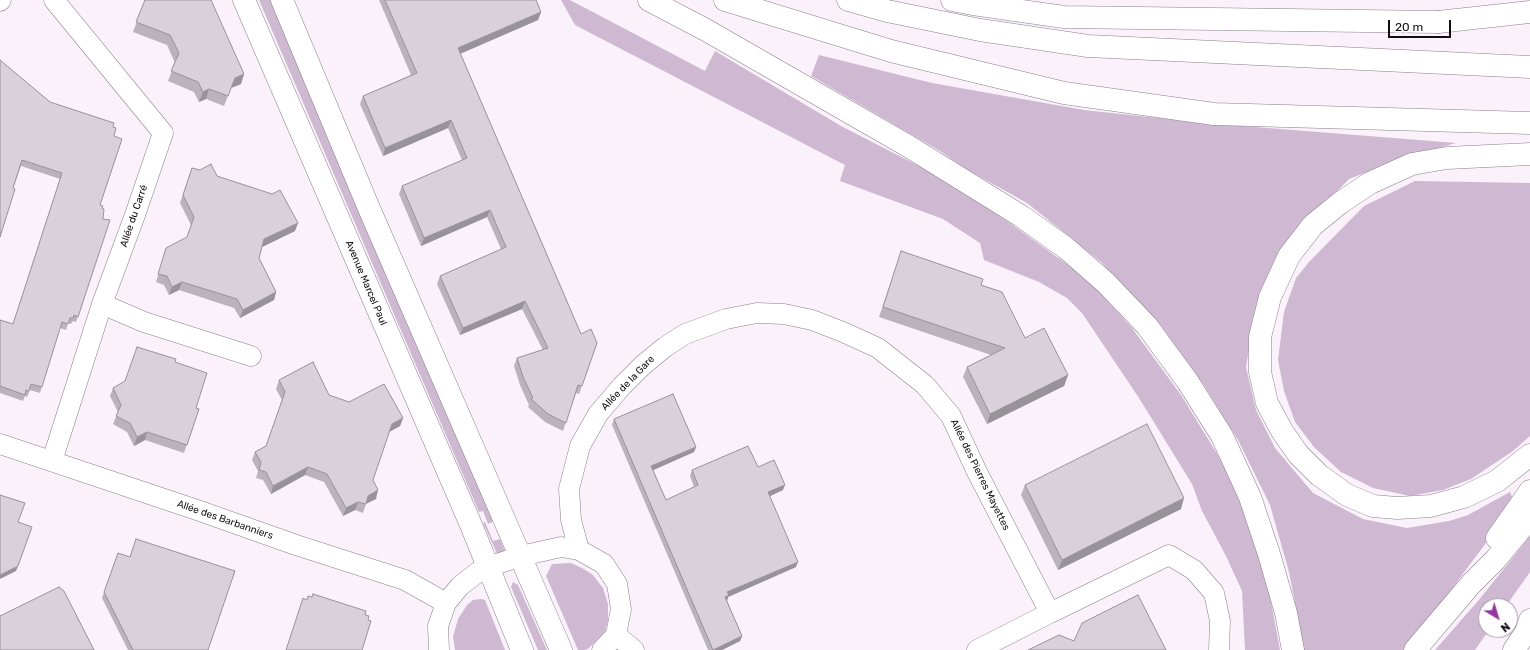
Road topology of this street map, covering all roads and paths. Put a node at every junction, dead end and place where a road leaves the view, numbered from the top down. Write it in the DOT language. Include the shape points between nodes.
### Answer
graph roads {
  1 [pos="54,0"];
  2 [pos="244,0"];
  3 [pos="282,0"];
  4 [pos="649,0"];
  5 [pos="725,0"];
  6 [pos="848,0"];
  7 [pos="952,0"];
  8 [pos="1530,12"];
  9 [pos="1438,22"];
  10 [pos="1530,25"];
  11 [pos="1530,67"];
  12 [pos="1530,123"];
  13 [pos="1530,154"];
  14 [pos="102,304"];
  15 [pos="697,328"];
  16 [pos="251,356"];
  17 [pos="0,444"];
  18 [pos="1530,455"];
  19 [pos="52,461"];
  20 [pos="1530,491"];
  21 [pos="1530,518"];
  22 [pos="580,550"];
  23 [pos="521,556"];
  24 [pos="488,566"];
  25 [pos="1471,584"];
  26 [pos="446,603"];
  27 [pos="1050,613"];
  28 [pos="1529,627"];
  29 [pos="616,635"];
  30 [pos="439,650"];
  31 [pos="522,650"];
  32 [pos="561,650"];
  33 [pos="602,650"];
  34 [pos="634,650"];
  35 [pos="977,650"];
  36 [pos="1219,650"];
  37 [pos="1292,650"];
  38 [pos="1415,650"];
  39 [pos="1514,650"];
  1 -- 14 [label="street, Allée du Carré" via="163,133"];
  2 -- 24 [label="main road, Avenue Marcel Paul"];
  3 -- 23 [label="main road" via="368,206"];
  4 -- 37 [label="main road" via="908,146 1021,216 1066,248 1106,283 1146,326 1188,382 1222,436 1250,497 1269,554 1286,613"];
  5 -- 12 [label="main road" via="891,51 1064,93 1214,114"];
  6 -- 11 [label="main road" via="887,11 980,30 1088,46"];
  7 -- 9 [label="main road" via="1064,17"];
  8 -- 9 [label="main road"];
  9 -- 10 [label="main road"];
  13 -- 18 [label="main road" via="1447,158 1412,164 1370,183 1340,203 1313,225 1289,256 1270,297 1260,337 1260,372 1267,403 1298,454 1318,475 1347,495 1373,506 1431,506 1464,497 1497,481"];
  14 -- 16 [label="street" via="144,322"];
  14 -- 19 [label="street, Allée du Carré"];
  15 -- 22 [label="street, Allée de la Gare" via="665,347 638,370 598,414 580,446 569,488 572,520"];
  15 -- 27 [label="street, Allée des Pierres Mayettes" via="757,313 784,314 812,320 843,332 878,348 903,366 925,385 951,416"];
  17 -- 19 [label="street, Allée des Barbanniers"];
  19 -- 26 [label="street, Allée des Barbanniers" via="405,580"];
  20 -- 25 [label="main road" via="1487,553"];
  21 -- 25 [label="main road"];
  22 -- 23 [label="street" via="561,548"];
  22 -- 29 [label="street" via="604,564 617,584 621,609"];
  23 -- 24 [label="street"];
  23 -- 32 [label="main road"];
  24 -- 26 [label="street" via="460,586"];
  24 -- 31 [label="main road, Avenue Marcel Paul"];
  25 -- 38 [label="main road"];
  26 -- 30 [label="street" via="438,626"];
  27 -- 35 [label="street"];
  27 -- 36 [label="street" via="1169,555 1194,570 1214,593 1220,622"];
  28 -- 39 [label="main road"];
  29 -- 33 [label="street"];
  29 -- 34 [label="street"];
}
